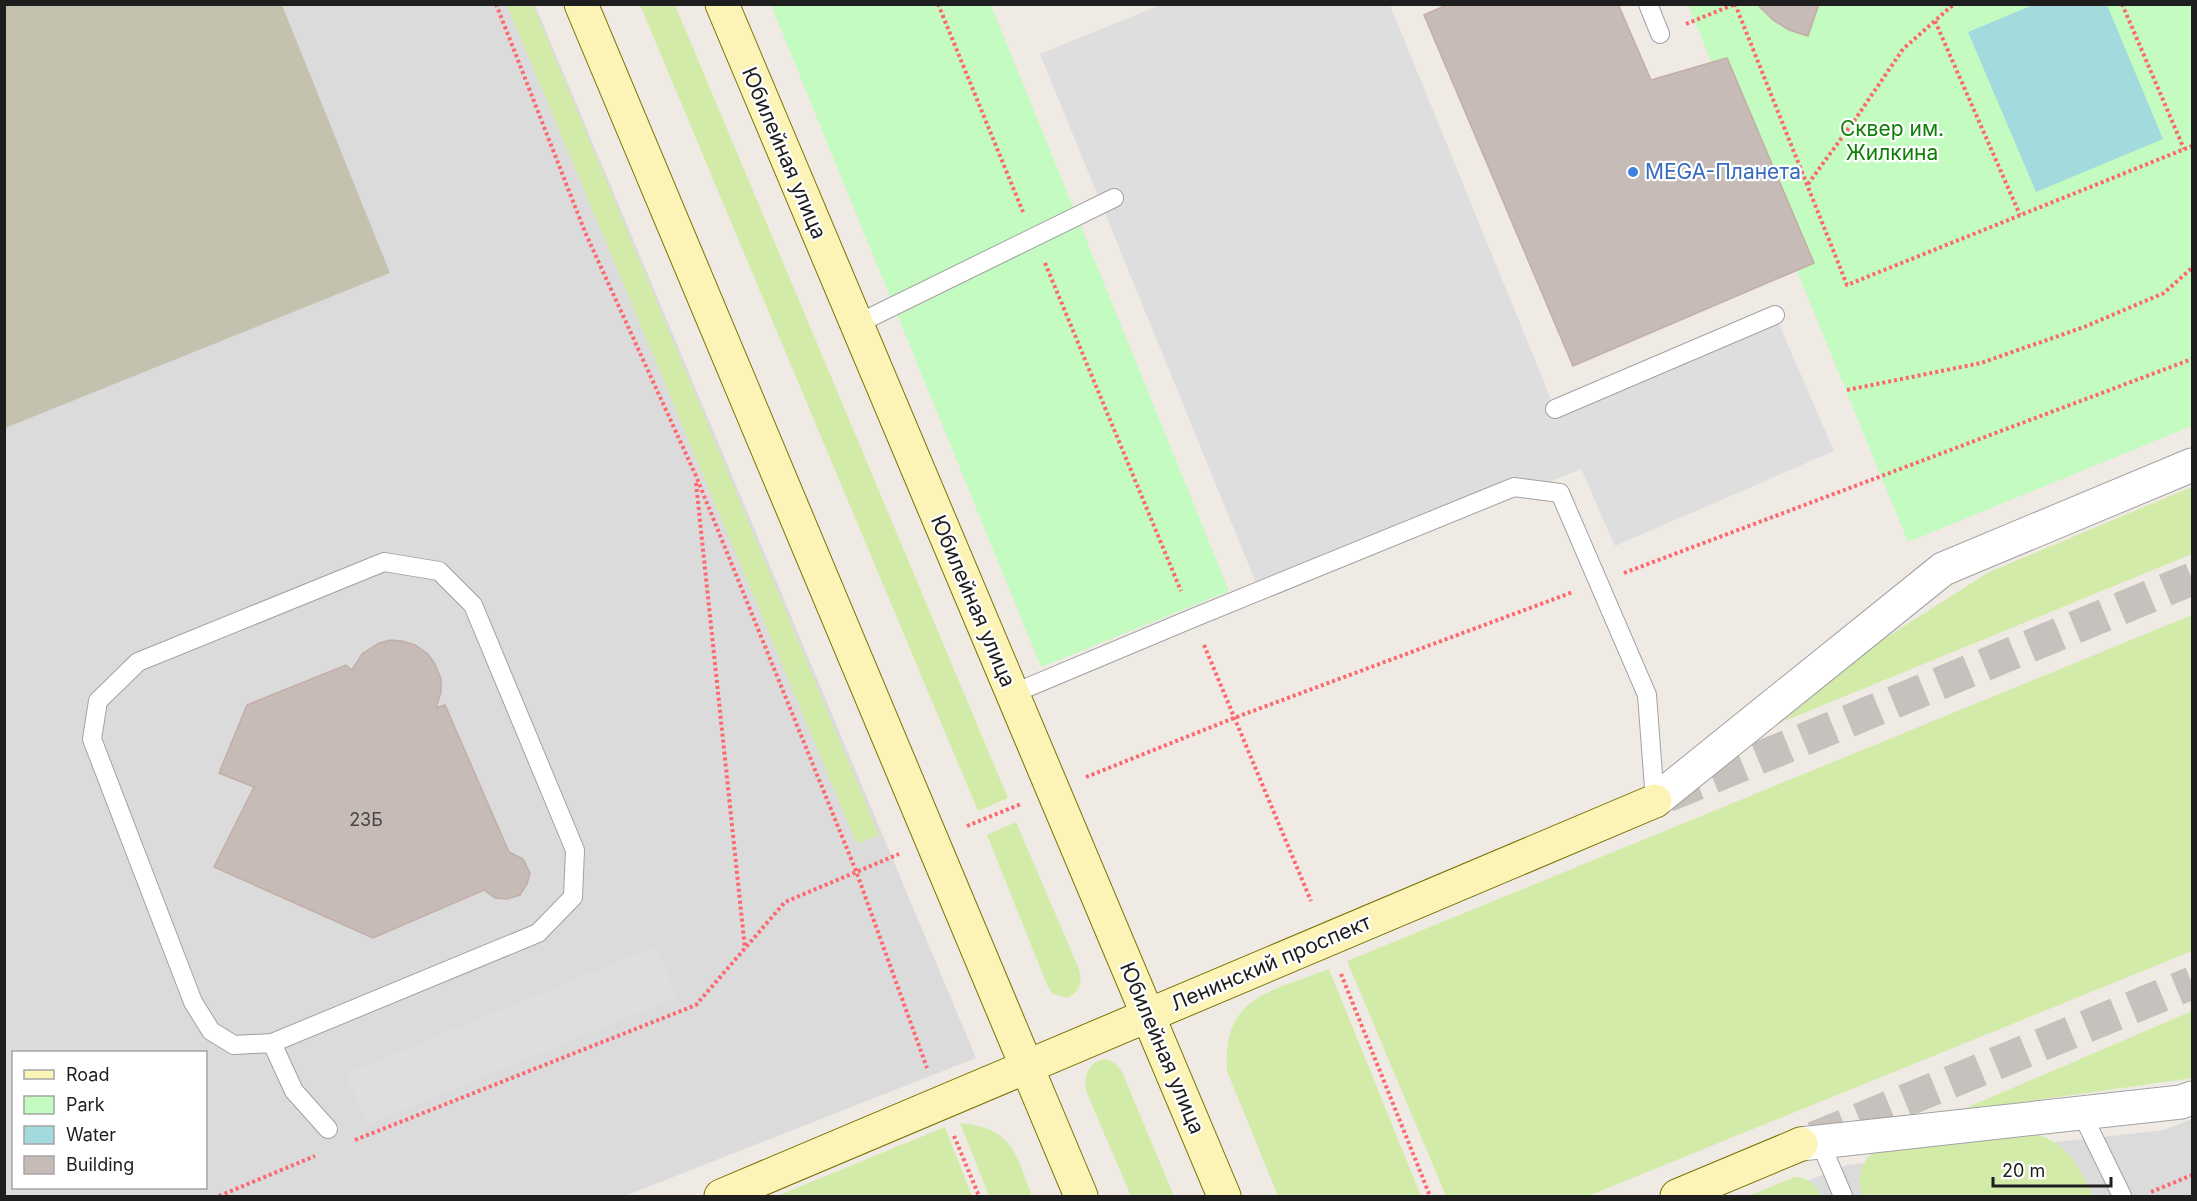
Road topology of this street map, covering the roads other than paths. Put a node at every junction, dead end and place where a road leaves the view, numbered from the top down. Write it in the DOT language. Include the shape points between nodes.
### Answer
graph roads {
  1 [pos="581,4"];
  2 [pos="722,4"];
  3 [pos="1648,4"];
  4 [pos="1660,34"];
  5 [pos="1114,198"];
  6 [pos="1775,315"];
  7 [pos="857,324"];
  8 [pos="1556,409"];
  9 [pos="2193,465"];
  10 [pos="1012,694"];
  11 [pos="1656,801"];
  12 [pos="1148,1015"];
  13 [pos="272,1042"];
  14 [pos="1027,1067"];
  15 [pos="2193,1098"];
  16 [pos="2082,1114"];
  17 [pos="328,1129"];
  18 [pos="1810,1143"];
  19 [pos="721,1197"];
  20 [pos="1081,1197"];
  21 [pos="1224,1197"];
  22 [pos="1677,1197"];
  23 [pos="1843,1197"];
  24 [pos="2122,1197"];
  1 -- 14 [label="main road"];
  2 -- 7 [label="main road, Юбилейная улица"];
  3 -- 4 [label="lane"];
  5 -- 7 [label="lane"];
  6 -- 8 [label="lane"];
  7 -- 10 [label="main road, Юбилейная улица"];
  9 -- 11 [label="street" via="1943,569"];
  10 -- 11 [label="lane" via="1514,487 1560,493 1647,695"];
  10 -- 12 [label="main road, Юбилейная улица"];
  11 -- 12 [label="main road, Ленинский проспект"];
  12 -- 14 [label="main road, Ленинский проспект"];
  12 -- 21 [label="main road, Юбилейная улица"];
  13 -- 13 [label="lane" via="538,933 573,897 576,850 473,605 439,571 384,562 138,663 99,701 92,739 193,1002 212,1031 234,1045"];
  13 -- 17 [label="lane" via="294,1091"];
  14 -- 19 [label="main road, Ленинский проспект"];
  14 -- 20 [label="main road"];
  15 -- 16 [label="street"];
  16 -- 18 [label="street"];
  16 -- 24 [label="lane"];
  18 -- 22 [label="main road"];
  18 -- 23 [label="lane"];
}
